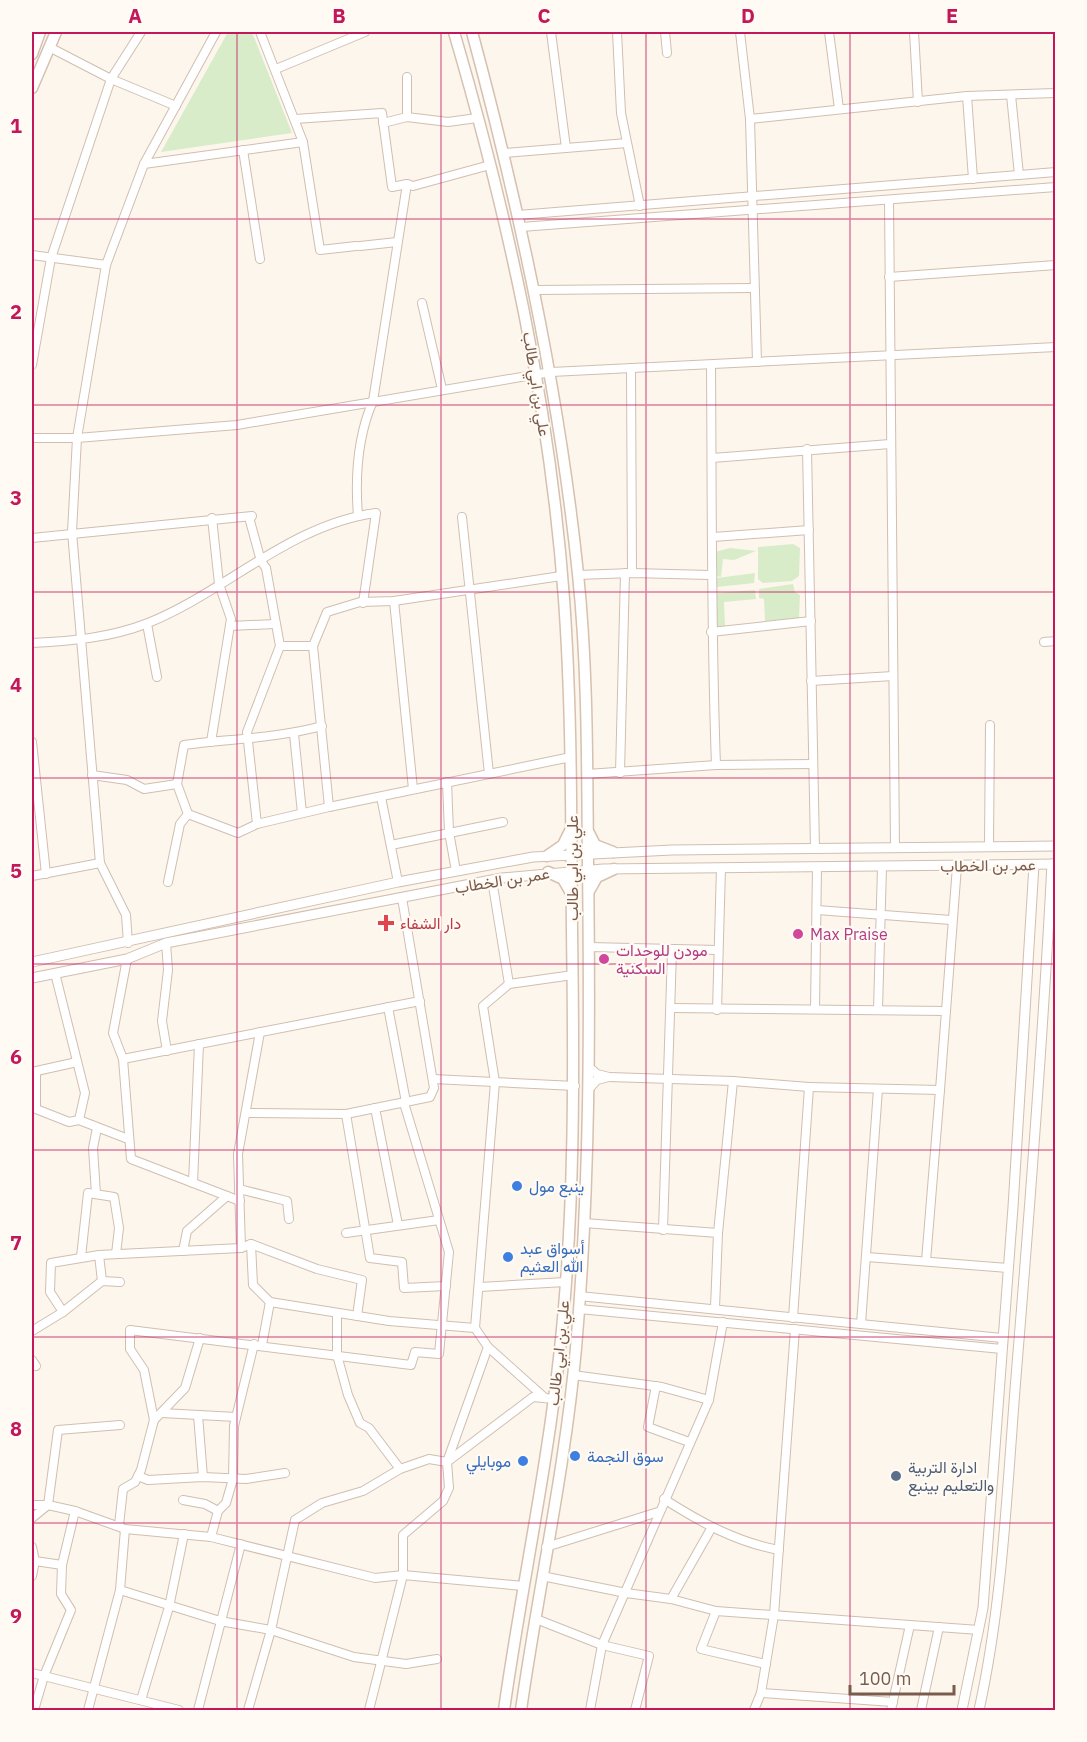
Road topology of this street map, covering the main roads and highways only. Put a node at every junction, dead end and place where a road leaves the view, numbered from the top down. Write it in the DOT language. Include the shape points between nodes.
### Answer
graph roads {
  1 [pos="40,32"];
  2 [pos="56,32"];
  3 [pos="454,32"];
  4 [pos="472,32"];
  5 [pos="32,51"];
  6 [pos="32,88"];
  7 [pos="572,828"];
  8 [pos="587,828"];
  9 [pos="613,852"];
  10 [pos="547,856"];
  11 [pos="614,869"];
  12 [pos="548,872"];
  13 [pos="572,894"];
  14 [pos="588,894"];
  15 [pos="504,1710"];
  16 [pos="521,1710"];
  1 -- 5 [label="main road"];
  2 -- 6 [label="main road"];
  3 -- 7 [label="main road, علي بن ابي طالب" via="490,165 536,374 561,576"];
  4 -- 8 [label="main road, علي بن ابي طالب" via="536,290 551,372 578,575 585,684"];
  7 -- 10 [label="main road" via="563,845"];
  7 -- 13 [label="main road, علي بن ابي طالب"];
  8 -- 9 [label="main road" via="595,845"];
  8 -- 14 [label="main road, علي بن ابي طالب"];
  11 -- 14 [label="main road" via="597,877"];
  12 -- 13 [label="main road" via="563,879"];
  13 -- 15 [label="main road, علي بن ابي طالب" via="575,1086 566,1282"];
  14 -- 16 [label="main road, علي بن ابي طالب" via="589,1089 579,1309 573,1375"];
}
